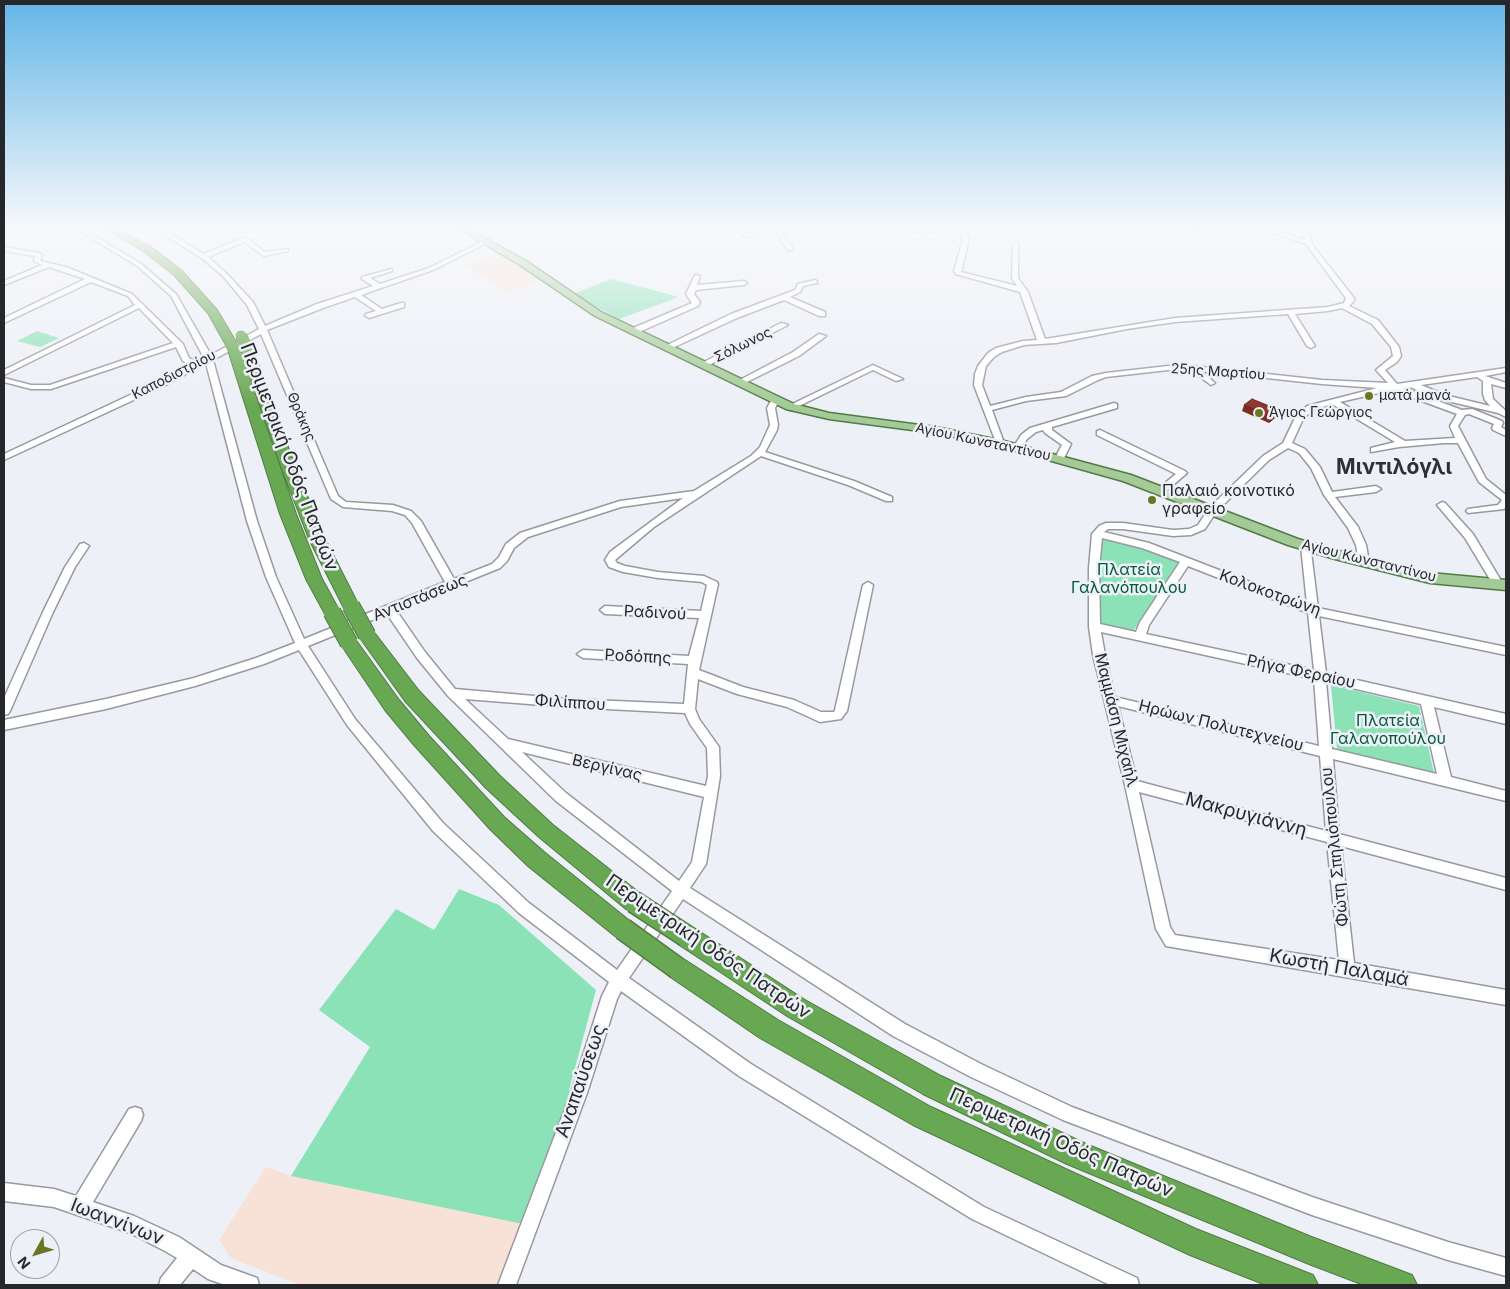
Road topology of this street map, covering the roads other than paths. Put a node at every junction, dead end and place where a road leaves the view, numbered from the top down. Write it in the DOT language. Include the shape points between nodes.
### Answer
graph roads {
  1 [pos="76,286"];
  2 [pos="108,286"];
  3 [pos="164,286"];
  4 [pos="190,286"];
  5 [pos="235,286"];
  6 [pos="556,286"];
  7 [pos="712,286"];
  8 [pos="800,286"];
  9 [pos="1006,286"];
  10 [pos="1020,286"];
  11 [pos="1341,286"];
  12 [pos="380,287"];
  13 [pos="693,288"];
  14 [pos="1022,289"];
  15 [pos="355,294"];
  16 [pos="784,297"];
  17 [pos="140,305"];
  18 [pos="401,305"];
  19 [pos="1343,306"];
  20 [pos="382,312"];
  21 [pos="1290,312"];
  22 [pos="822,314"];
  23 [pos="369,316"];
  24 [pos="4,321"];
  25 [pos="234,324"];
  26 [pos="784,325"];
  27 [pos="263,329"];
  28 [pos="634,332"];
  29 [pos="822,336"];
  30 [pos="1042,342"];
  31 [pos="238,343"];
  32 [pos="177,344"];
  33 [pos="1311,346"];
  34 [pos="665,348"];
  35 [pos="208,357"];
  36 [pos="196,364"];
  37 [pos="702,366"];
  38 [pos="1193,368"];
  39 [pos="1506,370"];
  40 [pos="4,372"];
  41 [pos="842,374"];
  42 [pos="1484,378"];
  43 [pos="899,379"];
  44 [pos="4,380"];
  45 [pos="738,383"];
  46 [pos="1211,383"];
  47 [pos="1410,384"];
  48 [pos="1506,386"];
  49 [pos="1395,387"];
  50 [pos="1333,400"];
  51 [pos="782,404"];
  52 [pos="1114,406"];
  53 [pos="987,409"];
  54 [pos="1504,412"];
  55 [pos="1462,413"];
  56 [pos="1047,426"];
  57 [pos="1100,433"];
  58 [pos="1506,433"];
  59 [pos="1461,441"];
  60 [pos="1000,443"];
  61 [pos="1287,444"];
  62 [pos="1404,444"];
  63 [pos="1017,448"];
  64 [pos="1374,450"];
  65 [pos="759,453"];
  66 [pos="4,457"];
  67 [pos="1060,458"];
  68 [pos="1376,489"];
  69 [pos="1162,490"];
  70 [pos="697,494"];
  71 [pos="1329,495"];
  72 [pos="889,499"];
  73 [pos="1506,500"];
  74 [pos="1442,505"];
  75 [pos="1212,510"];
  76 [pos="1471,511"];
  77 [pos="1097,534"];
  78 [pos="84,546"];
  79 [pos="1306,546"];
  80 [pos="1186,561"];
  81 [pos="1364,562"];
  82 [pos="452,585"];
  83 [pos="868,585"];
  84 [pos="1503,586"];
  85 [pos="390,610"];
  86 [pos="605,610"];
  87 [pos="1314,611"];
  88 [pos="705,615"];
  89 [pos="1095,627"];
  90 [pos="1140,636"];
  91 [pos="358,639"];
  92 [pos="302,646"];
  93 [pos="1506,651"];
  94 [pos="583,654"];
  95 [pos="693,666"];
  96 [pos="1320,676"];
  97 [pos="452,693"];
  98 [pos="1110,700"];
  99 [pos="1426,700"];
  100 [pos="689,710"];
  101 [pos="4,711"];
  102 [pos="1506,719"];
  103 [pos="4,725"];
  104 [pos="502,743"];
  105 [pos="1326,752"];
  106 [pos="1446,781"];
  107 [pos="1131,785"];
  108 [pos="711,793"];
  109 [pos="1506,796"];
  110 [pos="1332,839"];
  111 [pos="1506,884"];
  112 [pos="682,891"];
  113 [pos="1171,941"];
  114 [pos="1347,969"];
  115 [pos="618,981"];
  116 [pos="1506,998"];
  117 [pos="135,1115"];
  118 [pos="4,1192"];
  119 [pos="80,1206"];
  120 [pos="191,1256"];
  121 [pos="1506,1267"];
  122 [pos="168,1285"];
  123 [pos="250,1285"];
  124 [pos="507,1285"];
  125 [pos="1130,1285"];
  126 [pos="1303,1285"];
  127 [pos="1402,1285"];
  1 -- 24 [label="street"];
  2 -- 17 [label="street" via="130,295"];
  3 -- 35 [label="street" via="174,295"];
  4 -- 31 [label="highway, Περιμετρική Οδός Πατρών"];
  5 -- 27 [label="street, Θράκης" via="250,304"];
  6 -- 28 [label="main road, Αγίου Κωνσταντίνου"];
  7 -- 13 [label="street"];
  8 -- 16 [label="street" via="798,291"];
  9 -- 14 [label="street"];
  10 -- 14 [label="street"];
  11 -- 19 [label="street" via="1350,298"];
  12 -- 15 [label="street, Καποδιστρίου"];
  13 -- 28 [label="street" via="690,294 695,304"];
  14 -- 30 [label="street"];
  15 -- 20 [label="street"];
  15 -- 27 [label="street, Καποδιστρίου"];
  16 -- 22 [label="street"];
  16 -- 34 [label="street"];
  17 -- 32 [label="street"];
  17 -- 40 [label="street"];
  18 -- 20 [label="street"];
  19 -- 21 [label="street"];
  19 -- 49 [label="street" via="1376,322 1395,347 1397,356 1380,370"];
  20 -- 23 [label="street"];
  21 -- 30 [label="street" via="1175,320"];
  21 -- 33 [label="street"];
  25 -- 31 [label="highway, Περιμετρική Οδός Πατρών"];
  26 -- 37 [label="street, Σόλωνος"];
  27 -- 35 [label="street, Καποδιστρίου"];
  27 -- 82 [label="street, Θράκης" via="334,497 342,504 394,508 408,513 416,520"];
  28 -- 34 [label="main road, Αγίου Κωνσταντίνου"];
  29 -- 45 [label="street" via="796,354"];
  30 -- 53 [label="street" via="1004,348 987,360 980,370 978,385"];
  31 -- 91 [label="highway, Περιμετρική Οδός Πατρών, bridge" via="317,539 351,606"];
  31 -- 91 [label="highway, Περιμετρική Οδός Πατρών, bridge" via="288,514 314,579 332,612"];
  32 -- 36 [label="street" via="186,359"];
  32 -- 44 [label="street" via="51,387 31,387"];
  34 -- 37 [label="main road, Αγίου Κωνσταντίνου"];
  35 -- 36 [label="street, Καποδιστρίου"];
  35 -- 92 [label="street" via="252,520"];
  36 -- 66 [label="street, Καποδιστρίου"];
  37 -- 45 [label="main road, Αγίου Κωνσταντίνου"];
  38 -- 46 [label="street"];
  38 -- 49 [label="street, 25ης Μαρτίου"];
  38 -- 53 [label="street, 25ης Μαρτίου" via="1106,375 1063,394"];
  39 -- 42 [label="street"];
  41 -- 51 [label="street"];
  42 -- 47 [label="street"];
  42 -- 48 [label="street"];
  42 -- 54 [label="street" via="1487,397"];
  43 -- 51 [label="street" via="873,367"];
  45 -- 51 [label="main road, Αγίου Κωνσταντίνου"];
  47 -- 49 [label="street"];
  47 -- 54 [label="street" via="1442,397"];
  49 -- 50 [label="street"];
  49 -- 55 [label="street"];
  50 -- 61 [label="street" via="1305,412"];
  50 -- 62 [label="street"];
  51 -- 60 [label="main road, Αγίου Κωνσταντίνου" via="823,415 935,430"];
  51 -- 65 [label="street, Αντιστάσεως" via="771,408 773,430"];
  52 -- 56 [label="street"];
  53 -- 60 [label="street"];
  55 -- 58 [label="street" via="1469,411 1499,423 1496,428"];
  55 -- 59 [label="street" via="1454,426"];
  56 -- 63 [label="street" via="1028,433"];
  56 -- 67 [label="street" via="1048,431 1067,444"];
  57 -- 69 [label="street" via="1182,473"];
  59 -- 62 [label="street"];
  59 -- 73 [label="street" via="1482,480"];
  60 -- 63 [label="main road, Αγίου Κωνσταντίνου"];
  61 -- 71 [label="street" via="1302,451 1315,467"];
  61 -- 75 [label="street" via="1266,458"];
  62 -- 64 [label="street"];
  63 -- 67 [label="main road, Αγίου Κωνσταντίνου"];
  65 -- 70 [label="street, Αντιστάσεως"];
  65 -- 72 [label="street"];
  67 -- 69 [label="main road, Αγίου Κωνσταντίνου"];
  68 -- 71 [label="street"];
  69 -- 75 [label="main road, Αγίου Κωνσταντίνου"];
  70 -- 82 [label="street, Αντιστάσεως" via="620,504 524,536 510,546 496,566"];
  70 -- 88 [label="street" via="650,525 610,560 623,569 709,580 714,586"];
  71 -- 81 [label="street" via="1353,527 1361,544"];
  73 -- 76 [label="street" via="1501,508"];
  74 -- 84 [label="street" via="1469,536"];
  75 -- 77 [label="street" via="1206,524 1190,532 1106,526"];
  75 -- 79 [label="main road, Αγίου Κωνσταντίνου"];
  77 -- 80 [label="street, Κολοκοτρώνη" via="1134,542"];
  77 -- 89 [label="street, Μαμμάση Μιχαήλ"];
  78 -- 101 [label="street" via="48,612"];
  79 -- 81 [label="main road, Αγίου Κωνσταντίνου"];
  79 -- 87 [label="street, Φώτη Σπηλιόπουλου"];
  80 -- 87 [label="street, Κολοκοτρώνη"];
  80 -- 90 [label="street"];
  81 -- 84 [label="main road, Αγίου Κωνσταντίνου" via="1430,578"];
  82 -- 85 [label="street, Αντιστάσεως"];
  83 -- 95 [label="street, Ροδόπης" via="841,711 837,716 817,716 790,703 741,691"];
  85 -- 92 [label="street, Αντιστάσεως"];
  85 -- 97 [label="street"];
  86 -- 88 [label="street, Ραδινού"];
  87 -- 93 [label="street, Κολοκοτρώνη"];
  87 -- 96 [label="street, Φώτη Σπηλιόπουλου"];
  88 -- 95 [label="street"];
  89 -- 90 [label="street, Ρήγα Φεραίου"];
  89 -- 98 [label="street, Μαμμάση Μιχαήλ"];
  90 -- 96 [label="street, Ρήγα Φεραίου"];
  91 -- 126 [label="highway, Περιμετρική Οδός Πατρών, bridge" via="392,705 497,823 536,859 676,968 769,1029 922,1116 1181,1237"];
  91 -- 127 [label="highway, Περιμετρική Οδός Πατρών, bridge" via="494,782 546,831 634,902 796,1008 932,1085 1076,1154"];
  92 -- 103 [label="street, Αντιστάσεως" via="195,682"];
  92 -- 115 [label="street" via="351,722 438,827 524,908"];
  94 -- 95 [label="street, Ροδόπης"];
  95 -- 100 [label="street"];
  96 -- 99 [label="street, Ρήγα Φεραίου"];
  96 -- 105 [label="street, Φώτη Σπηλιόπουλου"];
  97 -- 100 [label="street, Φιλίππου" via="568,704"];
  97 -- 104 [label="street"];
  98 -- 105 [label="street, Ηρώων Πολυτεχνείου"];
  98 -- 107 [label="street, Μαμμάση Μιχαήλ"];
  99 -- 102 [label="street, Ρήγα Φεραίου"];
  99 -- 106 [label="street"];
  100 -- 108 [label="street, Αναπαύσεως" via="713,747"];
  104 -- 108 [label="street, Βεργίνας"];
  104 -- 112 [label="street" via="562,797"];
  105 -- 106 [label="street, Ηρώων Πολυτεχνείου"];
  105 -- 110 [label="street, Φώτη Σπηλιόπουλου"];
  106 -- 109 [label="street, Ηρώων Πολυτεχνείου"];
  107 -- 110 [label="street, Μακρυγιάννη"];
  107 -- 113 [label="street, Μαμμάση Μιχαήλ" via="1163,929"];
  108 -- 112 [label="street, Αναπαύσεως" via="699,864"];
  110 -- 111 [label="street, Μακρυγιάννη"];
  110 -- 114 [label="street, Φώτη Σπηλιόπουλου"];
  112 -- 115 [label="street, Αναπαύσεως"];
  112 -- 121 [label="street" via="899,1030 1069,1114 1312,1206"];
  113 -- 114 [label="street, Κωστή Παλαμά"];
  114 -- 116 [label="street, Κωστή Παλαμά"];
  115 -- 124 [label="street, Αναπαύσεως"];
  115 -- 125 [label="street" via="745,1070 978,1213"];
  117 -- 119 [label="street"];
  118 -- 119 [label="street, Ιωαννίνων" via="54,1198"];
  119 -- 120 [label="street, Ιωαννίνων" via="155,1234"];
  120 -- 122 [label="street"];
  120 -- 123 [label="street, Ιωαννίνων" via="215,1272"];
}
